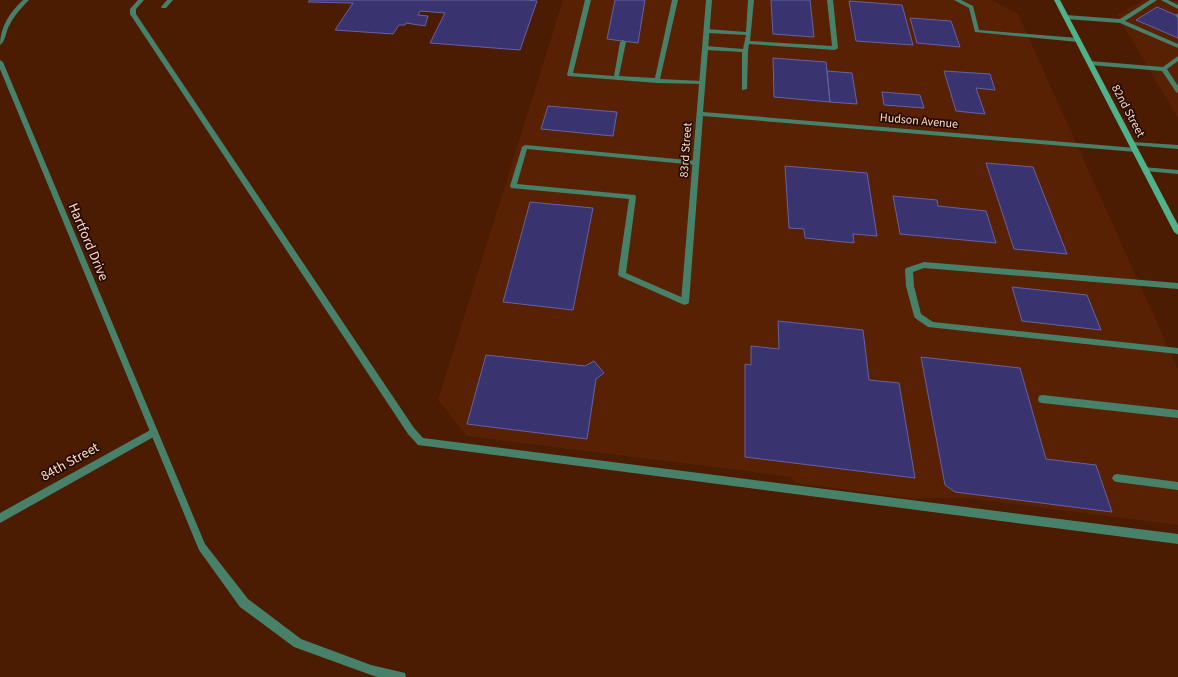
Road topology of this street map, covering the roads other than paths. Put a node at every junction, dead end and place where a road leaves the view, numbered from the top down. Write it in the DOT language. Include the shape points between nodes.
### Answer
graph roads {
  1 [pos="26,0"];
  2 [pos="141,0"];
  3 [pos="170,0"];
  4 [pos="588,0"];
  5 [pos="675,0"];
  6 [pos="709,0"];
  7 [pos="751,0"];
  8 [pos="830,0"];
  9 [pos="958,0"];
  10 [pos="1057,0"];
  11 [pos="1154,0"];
  12 [pos="1164,0"];
  13 [pos="164,7"];
  14 [pos="1178,7"];
  15 [pos="1066,18"];
  16 [pos="1121,21"];
  17 [pos="1158,30"];
  18 [pos="707,31"];
  19 [pos="750,34"];
  20 [pos="1152,34"];
  21 [pos="1078,40"];
  22 [pos="623,42"];
  23 [pos="747,42"];
  24 [pos="0,43"];
  25 [pos="1178,46"];
  26 [pos="706,48"];
  27 [pos="744,51"];
  28 [pos="1178,58"];
  29 [pos="0,62"];
  30 [pos="1090,63"];
  31 [pos="1164,69"];
  32 [pos="616,78"];
  33 [pos="658,81"];
  34 [pos="702,83"];
  35 [pos="744,89"];
  36 [pos="1178,91"];
  37 [pos="700,114"];
  38 [pos="1134,147"];
  39 [pos="1178,147"];
  40 [pos="696,163"];
  41 [pos="1145,169"];
  42 [pos="1178,172"];
  43 [pos="1178,232"];
  44 [pos="1178,286"];
  45 [pos="1178,351"];
  46 [pos="1042,399"];
  47 [pos="1178,414"];
  48 [pos="154,432"];
  49 [pos="1117,478"];
  50 [pos="1178,486"];
  51 [pos="0,518"];
  52 [pos="1178,539"];
  53 [pos="401,677"];
  1 -- 24 [label="street" via="17,8 4,30"];
  2 -- 52 [label="street" via="133,9 133,14 421,442"];
  3 -- 13 [label="street"];
  4 -- 32 [label="street" via="570,75"];
  5 -- 33 [label="street"];
  6 -- 18 [label="street, 83rd Street"];
  7 -- 19 [label="street"];
  8 -- 23 [label="street" via="835,48"];
  9 -- 21 [label="street" via="971,7 978,31"];
  10 -- 15 [label="main road, 82nd Street"];
  11 -- 16 [label="street"];
  12 -- 14 [label="street"];
  15 -- 16 [label="street"];
  15 -- 21 [label="main road, 82nd Street"];
  16 -- 20 [label="street"];
  17 -- 20 [label="street"];
  18 -- 19 [label="street"];
  18 -- 26 [label="street, 83rd Street"];
  19 -- 23 [label="street"];
  20 -- 25 [label="street"];
  21 -- 30 [label="main road, 82nd Street"];
  22 -- 32 [label="street"];
  23 -- 27 [label="street"];
  26 -- 27 [label="street"];
  26 -- 34 [label="street, 83rd Street"];
  27 -- 35 [label="street"];
  28 -- 31 [label="street"];
  29 -- 48 [label="street, Hartford Drive"];
  30 -- 31 [label="street"];
  30 -- 38 [label="main road, 82nd Street"];
  31 -- 36 [label="street"];
  32 -- 33 [label="street"];
  33 -- 34 [label="street"];
  34 -- 37 [label="street, 83rd Street"];
  37 -- 38 [label="street, Hudson Avenue"];
  37 -- 40 [label="street, 83rd Street"];
  38 -- 39 [label="street, Hudson Avenue"];
  38 -- 41 [label="main road, 82nd Street"];
  40 -- 40 [label="street, 83rd Street" via="525,147 513,186 633,197 622,274 685,302"];
  41 -- 42 [label="street"];
  41 -- 43 [label="main road, 82nd Street"];
  44 -- 45 [label="street" via="924,266 909,270 910,286 918,316 931,325"];
  46 -- 47 [label="street"];
  48 -- 51 [label="street, 84th Street"];
  48 -- 53 [label="street, Hartford Drive" via="202,547 244,603 298,643 371,670"];
  49 -- 50 [label="street"];
}
